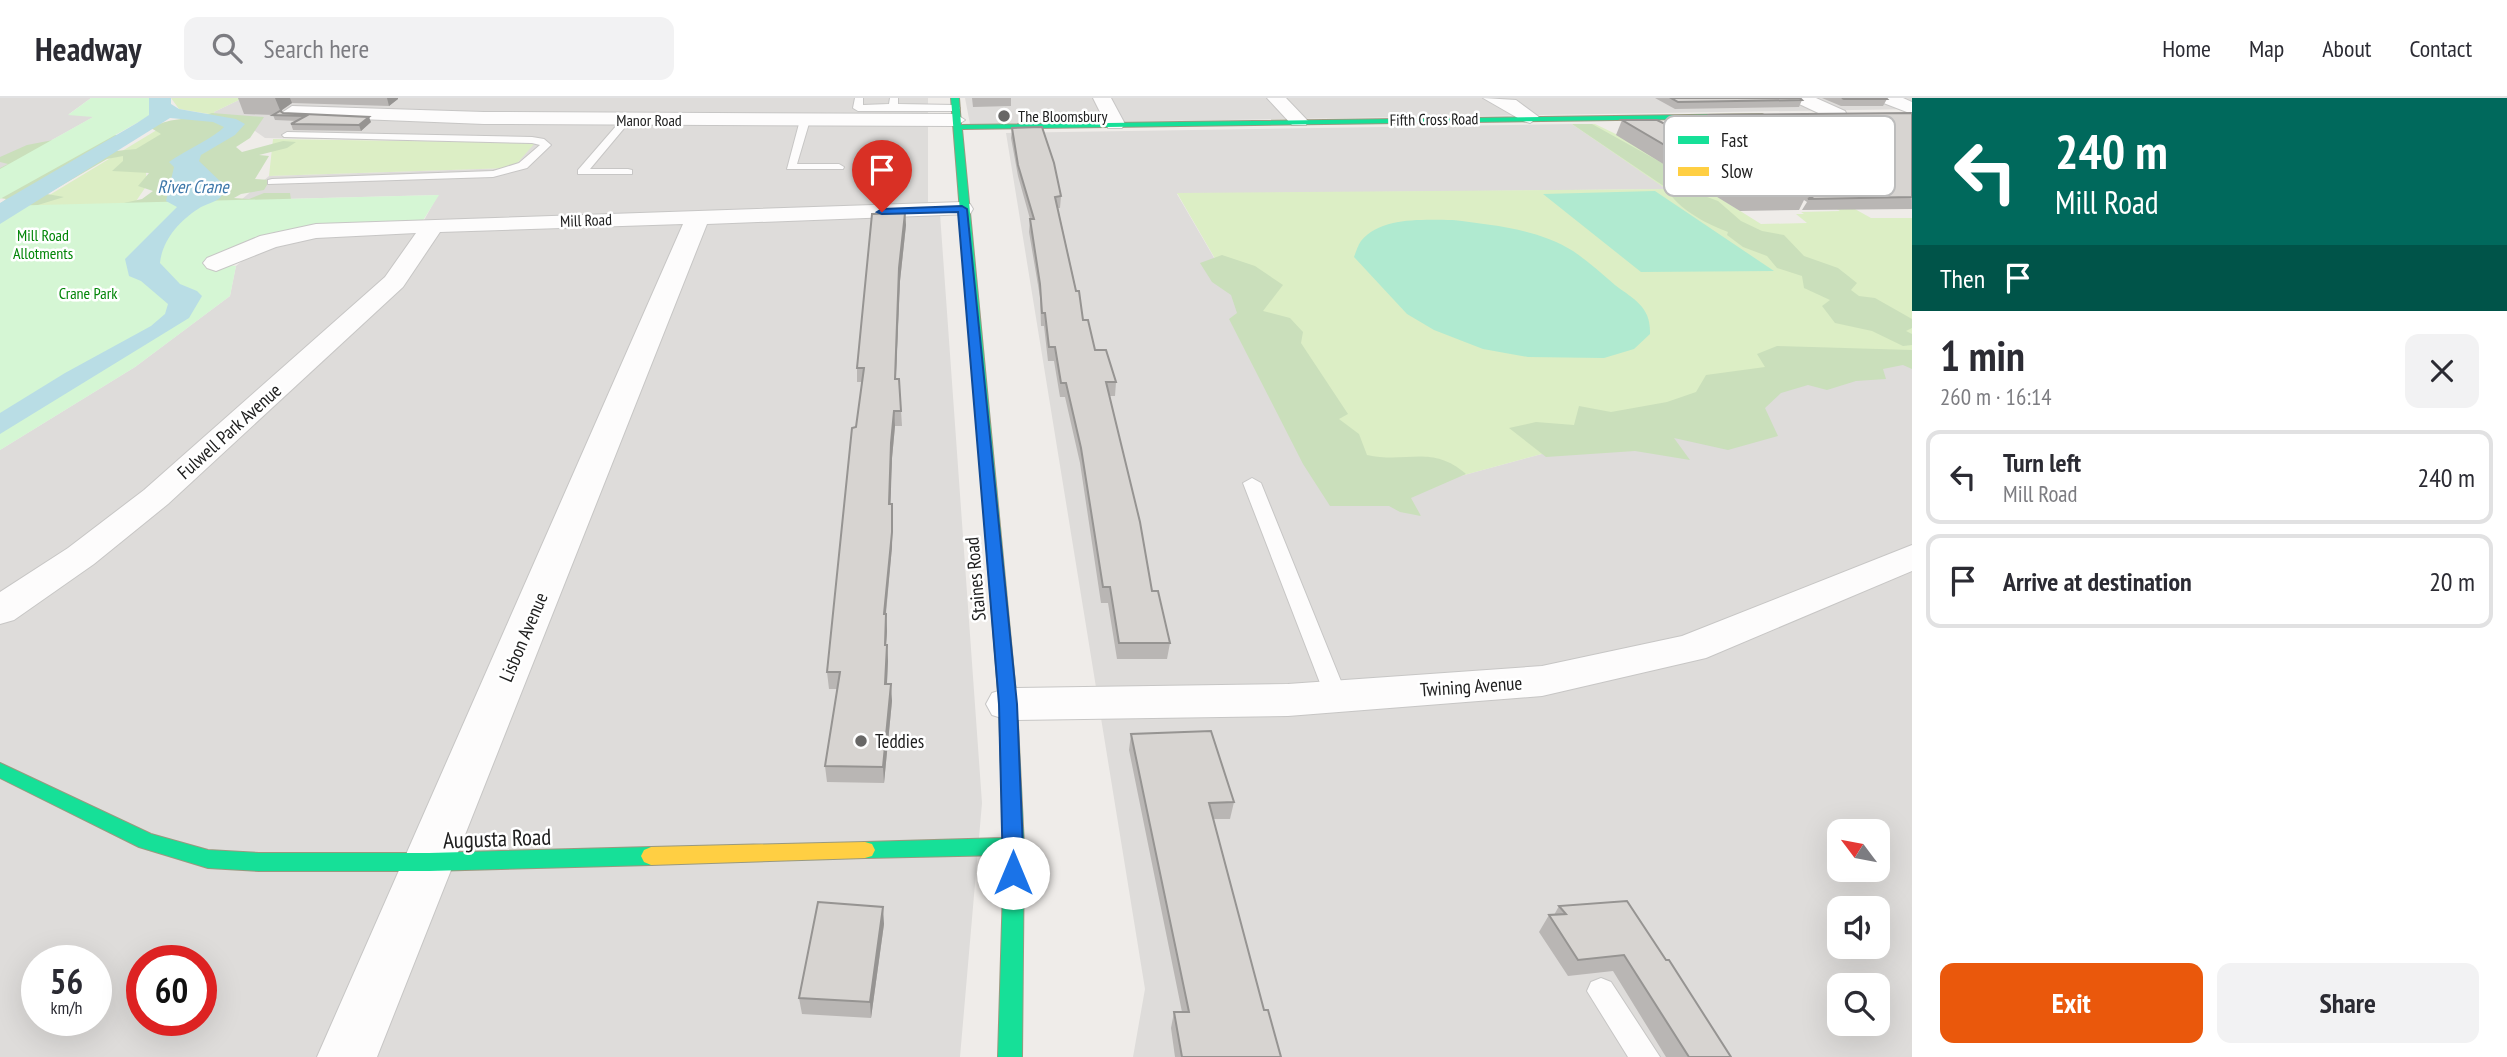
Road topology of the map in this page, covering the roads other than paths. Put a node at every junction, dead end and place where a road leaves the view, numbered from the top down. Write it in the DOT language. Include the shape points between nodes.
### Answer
graph roads {
  1 [pos="312,98"];
  2 [pos="356,98"];
  3 [pos="859,98"];
  4 [pos="1102,98"];
  5 [pos="1276,98"];
  6 [pos="1494,98"];
  7 [pos="877,103"];
  8 [pos="893,103"];
  9 [pos="910,104"];
  10 [pos="1887,106"];
  11 [pos="1912,108"];
  12 [pos="1793,109"];
  13 [pos="343,112"];
  14 [pos="955,113"];
  15 [pos="1912,114"];
  16 [pos="1845,115"];
  17 [pos="1530,117"];
  18 [pos="626,120"];
  19 [pos="805,120"];
  20 [pos="1299,121"];
  21 [pos="1115,124"];
  22 [pos="471,131"];
  23 [pos="287,135"];
  24 [pos="839,167"];
  25 [pos="628,172"];
  26 [pos="272,182"];
  27 [pos="962,209"];
  28 [pos="698,217"];
  29 [pos="433,225"];
  30 [pos="216,263"];
  31 [pos="1252,483"];
  32 [pos="1912,557"];
  33 [pos="0,611"];
  34 [pos="1336,696"];
  35 [pos="1008,704"];
  36 [pos="0,770"];
  37 [pos="1014,846"];
  38 [pos="429,862"];
  39 [pos="1601,991"];
  40 [pos="347,1057"];
  41 [pos="1010,1057"];
  42 [pos="1645,1057"];
  1 -- 13 [label="street, Manor Road" via="292,112"];
  2 -- 13 [label="street"];
  3 -- 7 [label="lane" via="858,108"];
  4 -- 21 [label="street"];
  5 -- 20 [label="street"];
  6 -- 17 [label="street"];
  7 -- 8 [label="lane"];
  8 -- 9 [label="lane"];
  9 -- 14 [label="lane"];
  10 -- 11 [label="street"];
  10 -- 15 [label="street"];
  12 -- 16 [label="street"];
  12 -- 17 [label="street, Fifth Cross Road"];
  13 -- 22 [label="street, Manor Road"];
  14 -- 19 [label="street, Manor Road"];
  14 -- 21 [label="street, Fifth Cross Road"];
  14 -- 27 [label="street, Staines Road"];
  17 -- 20 [label="street, Fifth Cross Road"];
  18 -- 19 [label="street, Manor Road"];
  18 -- 22 [label="street, Manor Road"];
  18 -- 25 [label="lane" via="582,172"];
  19 -- 24 [label="lane" via="791,167"];
  20 -- 21 [label="street, Fifth Cross Road"];
  22 -- 23 [label="lane"];
  22 -- 26 [label="lane" via="546,145 530,164 494,174"];
  27 -- 28 [label="street, Mill Road"];
  27 -- 35 [label="street, Staines Road"];
  28 -- 29 [label="street, Mill Road"];
  28 -- 38 [label="street, Lisbon Avenue"];
  29 -- 30 [label="street, Mill Road" via="292,235"];
  29 -- 33 [label="street, Fulwell Park Avenue" via="394,282 156,497"];
  31 -- 34 [label="lane"];
  32 -- 34 [label="street, Twining Avenue" via="1691,648 1542,681"];
  34 -- 35 [label="street, Twining Avenue"];
  35 -- 37 [label="street, Staines Road"];
  36 -- 38 [label="street, Augusta Road" via="146,841 208,859"];
  37 -- 38 [label="street, Augusta Road"];
  37 -- 41 [label="street, Staines Road"];
  38 -- 40 [label="street, Lisbon Avenue"];
  39 -- 42 [label="lane"];
}
